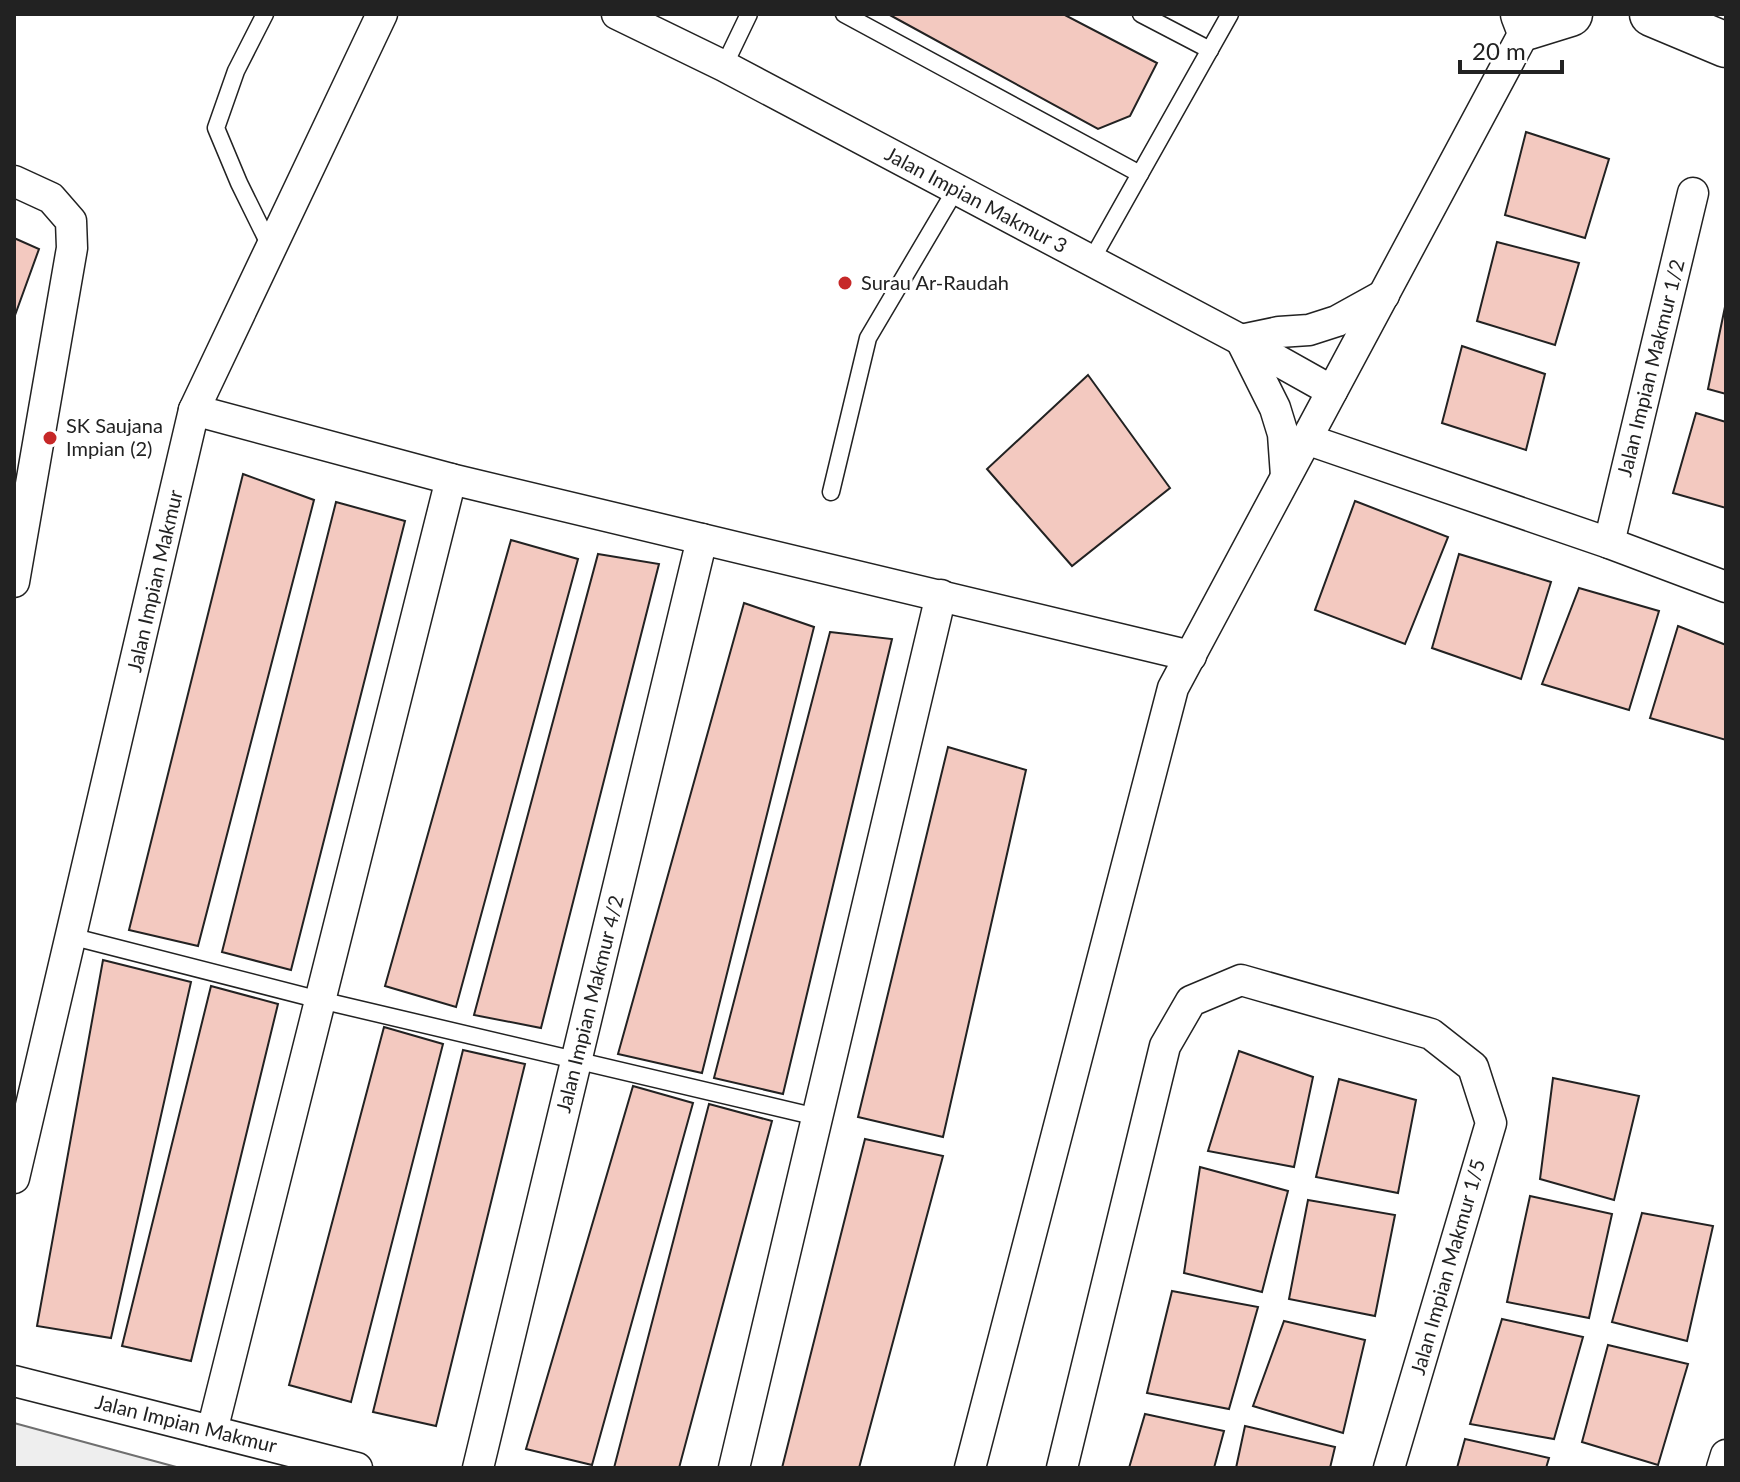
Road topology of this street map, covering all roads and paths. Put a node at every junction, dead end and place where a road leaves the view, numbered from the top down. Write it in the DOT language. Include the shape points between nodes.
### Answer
graph roads {
  1 [pos="265,14"];
  2 [pos="382,14"];
  3 [pos="617,14"];
  4 [pos="749,14"];
  5 [pos="844,14"];
  6 [pos="1141,14"];
  7 [pos="1230,14"];
  8 [pos="1570,14"];
  9 [pos="1652,14"];
  10 [pos="1528,18"];
  11 [pos="1726,45"];
  12 [pos="1210,50"];
  13 [pos="724,66"];
  14 [pos="1140,174"];
  15 [pos="14,181"];
  16 [pos="956,189"];
  17 [pos="1693,193"];
  18 [pos="271,248"];
  19 [pos="1091,261"];
  20 [pos="1384,295"];
  21 [pos="1241,340"];
  22 [pos="1332,391"];
  23 [pos="194,410"];
  24 [pos="1306,439"];
  25 [pos="1286,477"];
  26 [pos="451,479"];
  27 [pos="831,492"];
  28 [pos="702,539"];
  29 [pos="1609,543"];
  30 [pos="14,582"];
  31 [pos="1726,587"];
  32 [pos="941,595"];
  33 [pos="1191,656"];
  34 [pos="70,936"];
  35 [pos="320,1000"];
  36 [pos="576,1060"];
  37 [pos="817,1117"];
  38 [pos="14,1178"];
  39 [pos="14,1381"];
  40 [pos="212,1431"];
  41 [pos="1726,1455"];
  42 [pos="357,1468"];
  43 [pos="478,1468"];
  44 [pos="734,1468"];
  45 [pos="970,1468"];
  46 [pos="1062,1468"];
  47 [pos="1389,1468"];
  48 [pos="1722,1468"];
  1 -- 18 [label="lane" via="236,71 216,128"];
  2 -- 18 [label="street, Jalan Impian Makmur"];
  3 -- 13 [label="street, Jalan Impian Makmur 3"];
  4 -- 13 [label="lane"];
  5 -- 14 [label="lane"];
  6 -- 12 [label="lane"];
  7 -- 12 [label="lane"];
  8 -- 10 [label="street"];
  9 -- 11 [label="street"];
  10 -- 20 [label="street"];
  12 -- 14 [label="lane"];
  13 -- 16 [label="street, Jalan Impian Makmur 3"];
  14 -- 19 [label="lane"];
  15 -- 30 [label="street" via="51,198 71,221 72,248"];
  16 -- 19 [label="street, Jalan Impian Makmur 3"];
  16 -- 27 [label="lane" via="868,338"];
  17 -- 29 [label="street, Jalan Impian Makmur 1/2"];
  18 -- 23 [label="street, Jalan Impian Makmur"];
  19 -- 21 [label="street, Jalan Impian Makmur 3"];
  20 -- 21 [label="street" via="1309,330"];
  20 -- 22 [label="street"];
  21 -- 22 [label="street, Jalan Impian Makmur 3"];
  21 -- 25 [label="street" via="1275,408"];
  22 -- 24 [label="street"];
  23 -- 26 [label="street"];
  23 -- 34 [label="street, Jalan Impian Makmur"];
  24 -- 25 [label="street"];
  24 -- 29 [label="street"];
  25 -- 33 [label="street"];
  26 -- 28 [label="street"];
  26 -- 35 [label="street"];
  28 -- 32 [label="street"];
  28 -- 36 [label="street, Jalan Impian Makmur 4/2"];
  29 -- 31 [label="street"];
  32 -- 33 [label="street"];
  32 -- 37 [label="street"];
  33 -- 45 [label="street" via="1173,688"];
  34 -- 35 [label="lane"];
  34 -- 38 [label="street, Jalan Impian Makmur"];
  35 -- 36 [label="lane"];
  35 -- 40 [label="street"];
  36 -- 37 [label="lane"];
  36 -- 43 [label="street, Jalan Impian Makmur 4/2"];
  37 -- 44 [label="street"];
  39 -- 40 [label="street, Jalan Impian Makmur"];
  40 -- 42 [label="street, Jalan Impian Makmur"];
  41 -- 48 [label="street"];
  46 -- 47 [label="street, Jalan Impian Makmur 1/5" via="1165,1046 1191,1001 1241,980 1431,1034 1473,1067 1491,1123"];
}
